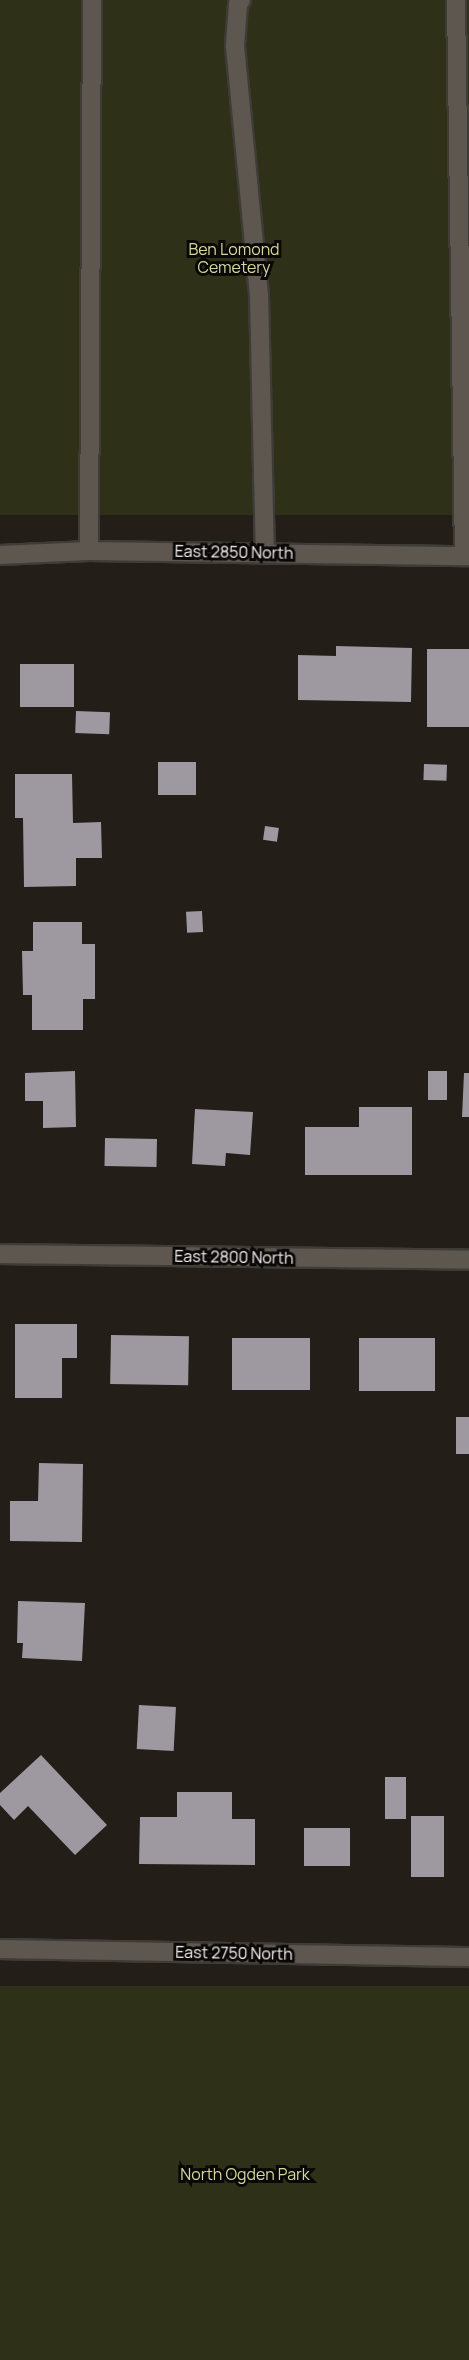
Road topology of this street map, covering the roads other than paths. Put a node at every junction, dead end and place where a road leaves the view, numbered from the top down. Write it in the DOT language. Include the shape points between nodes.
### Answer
graph roads {
  1 [pos="92,0"];
  2 [pos="241,0"];
  3 [pos="456,0"];
  4 [pos="89,551"];
  5 [pos="265,553"];
  6 [pos="0,555"];
  7 [pos="466,556"];
  8 [pos="0,1254"];
  9 [pos="469,1260"];
  10 [pos="0,1949"];
  11 [pos="469,1957"];
  1 -- 4 [label="street"];
  2 -- 5 [label="street" via="235,46 259,295"];
  3 -- 7 [label="street"];
  4 -- 5 [label="street, East 2850 North"];
  4 -- 6 [label="street, East 2850 North"];
  5 -- 7 [label="street, East 2850 North"];
  8 -- 9 [label="street, East 2800 North"];
  10 -- 11 [label="street, East 2750 North"];
}
